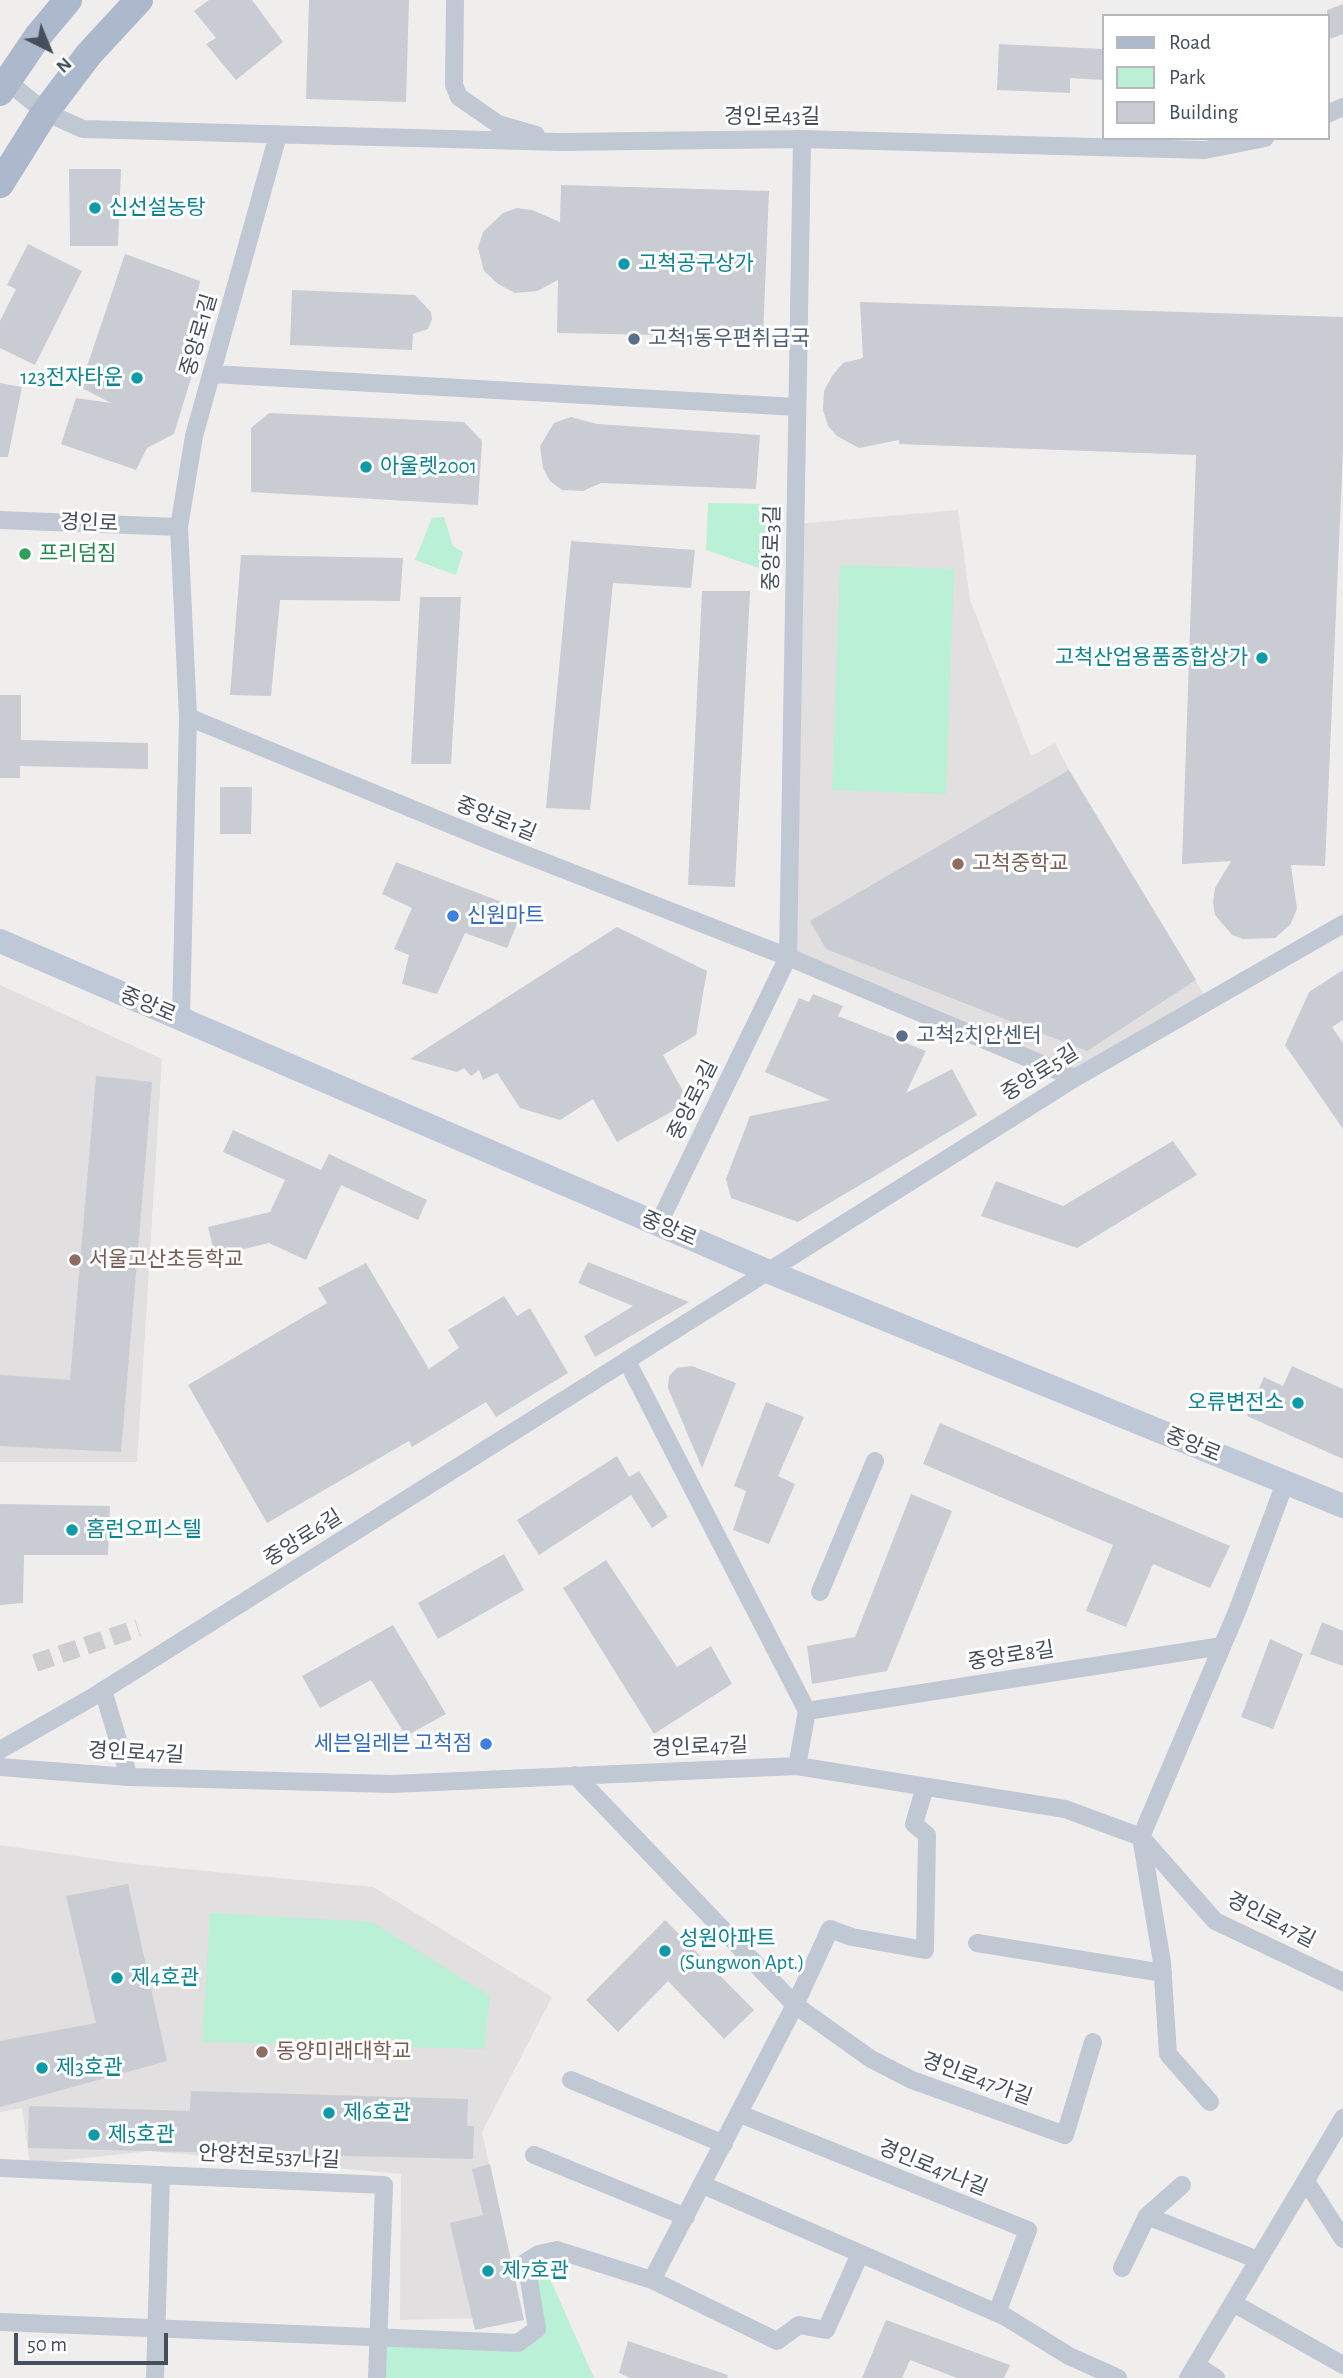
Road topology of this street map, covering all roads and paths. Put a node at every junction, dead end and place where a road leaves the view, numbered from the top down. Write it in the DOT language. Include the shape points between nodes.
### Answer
graph roads {
  1 [pos="68,0"];
  2 [pos="139,0"];
  3 [pos="455,0"];
  4 [pos="3,87"];
  5 [pos="45,112"];
  6 [pos="278,135"];
  7 [pos="802,139"];
  8 [pos="1255,140"];
  9 [pos="559,142"];
  10 [pos="0,184"];
  11 [pos="212,374"];
  12 [pos="797,407"];
  13 [pos="0,520"];
  14 [pos="179,527"];
  15 [pos="188,717"];
  16 [pos="1343,924"];
  17 [pos="0,941"];
  18 [pos="788,957"];
  19 [pos="181,1019"];
  20 [pos="1075,1078"];
  21 [pos="658,1224"];
  22 [pos="767,1271"];
  23 [pos="627,1361"];
  24 [pos="875,1461"];
  25 [pos="1285,1483"];
  26 [pos="1343,1506"];
  27 [pos="820,1592"];
  28 [pos="1222,1646"];
  29 [pos="103,1690"];
  30 [pos="807,1711"];
  31 [pos="0,1750"];
  32 [pos="797,1766"];
  33 [pos="0,1767"];
  34 [pos="575,1775"];
  35 [pos="129,1777"];
  36 [pos="925,1787"];
  37 [pos="1141,1837"];
  38 [pos="977,1943"];
  39 [pos="1163,1973"];
  40 [pos="1343,1982"];
  41 [pos="795,2005"];
  42 [pos="1093,2042"];
  43 [pos="571,2080"];
  44 [pos="1210,2102"];
  45 [pos="740,2114"];
  46 [pos="1343,2118"];
  47 [pos="724,2144"];
  48 [pos="534,2155"];
  49 [pos="0,2168"];
  50 [pos="161,2175"];
  51 [pos="1306,2181"];
  52 [pos="703,2185"];
  53 [pos="1182,2185"];
  54 [pos="1147,2216"];
  55 [pos="686,2217"];
  56 [pos="1343,2239"];
  57 [pos="860,2253"];
  58 [pos="1258,2260"];
  59 [pos="1122,2268"];
  60 [pos="652,2280"];
  61 [pos="1233,2303"];
  62 [pos="997,2313"];
  63 [pos="0,2322"];
  64 [pos="155,2328"];
  65 [pos="379,2336"];
  66 [pos="1343,2365"];
  67 [pos="1192,2372"];
  68 [pos="155,2378"];
  69 [pos="377,2378"];
  70 [pos="1118,2378"];
  71 [pos="1216,2378"];
  1 -- 4 [label="main road"];
  2 -- 5 [label="main road" via="89,54"];
  3 -- 9 [label="street" via="454,85 460,97 498,124"];
  4 -- 5 [label="street, 경인로43길"];
  5 -- 6 [label="street, 경인로43길" via="83,129"];
  5 -- 10 [label="main road"];
  6 -- 9 [label="street, 경인로43길"];
  6 -- 11 [label="street, 중앙로1길"];
  7 -- 8 [label="street, 경인로43길" via="1205,150"];
  7 -- 9 [label="street, 경인로43길"];
  7 -- 12 [label="street, 중앙로3길"];
  11 -- 12 [label="street"];
  11 -- 14 [label="street, 중앙로1길" via="194,436"];
  12 -- 18 [label="street, 중앙로3길"];
  13 -- 14 [label="street, 경인로"];
  14 -- 15 [label="street, 중앙로1길"];
  15 -- 18 [label="street, 중앙로1길"];
  15 -- 19 [label="street, 중앙로1길"];
  16 -- 20 [label="street, 중앙로5길"];
  17 -- 19 [label="main road, 중앙로"];
  18 -- 20 [label="street"];
  18 -- 21 [label="street, 중앙로3길"];
  19 -- 21 [label="main road, 중앙로"];
  20 -- 22 [label="street, 중앙로5길"];
  21 -- 22 [label="main road, 중앙로"];
  22 -- 23 [label="street, 중앙로6길"];
  22 -- 25 [label="main road, 중앙로"];
  23 -- 29 [label="street, 중앙로6길"];
  23 -- 30 [label="street"];
  24 -- 27 [label="street"];
  25 -- 26 [label="main road, 중앙로"];
  25 -- 28 [label="street"];
  28 -- 30 [label="street, 중앙로8길"];
  28 -- 37 [label="street"];
  29 -- 31 [label="street, 중앙로6길"];
  29 -- 35 [label="street"];
  30 -- 32 [label="street"];
  32 -- 34 [label="street, 경인로47길"];
  32 -- 36 [label="street, 경인로47길"];
  33 -- 35 [label="street, 경인로47길"];
  34 -- 35 [label="street, 경인로47길" via="392,1784"];
  34 -- 41 [label="street, 경인로47가길"];
  36 -- 37 [label="street, 경인로47길" via="1065,1809"];
  36 -- 41 [label="street" via="914,1824 927,1835 925,1950 830,1929"];
  37 -- 39 [label="street"];
  37 -- 40 [label="street, 경인로47길" via="1215,1922"];
  38 -- 39 [label="street"];
  39 -- 44 [label="street" via="1168,2054"];
  41 -- 42 [label="street, 경인로47가길" via="871,2059 912,2080 1065,2135"];
  41 -- 45 [label="street"];
  43 -- 47 [label="street"];
  45 -- 47 [label="street"];
  45 -- 62 [label="street, 경인로47나길" via="1028,2230"];
  46 -- 51 [label="street"];
  47 -- 52 [label="street"];
  48 -- 55 [label="street"];
  49 -- 50 [label="street, 안양천로537나길"];
  50 -- 64 [label="street"];
  50 -- 65 [label="street, 안양천로537나길" via="384,2185"];
  51 -- 56 [label="street"];
  51 -- 58 [label="street"];
  52 -- 55 [label="street"];
  52 -- 57 [label="street"];
  53 -- 54 [label="street"];
  54 -- 58 [label="street"];
  54 -- 59 [label="street"];
  55 -- 60 [label="street"];
  57 -- 60 [label="street" via="826,2330 799,2325 777,2341"];
  57 -- 62 [label="street"];
  58 -- 61 [label="street"];
  60 -- 65 [label="street" via="557,2250 526,2262 537,2329 518,2343"];
  61 -- 66 [label="street"];
  61 -- 67 [label="street"];
  62 -- 70 [label="street" via="1069,2356"];
  63 -- 64 [label="street"];
  64 -- 65 [label="street"];
  64 -- 68 [label="street"];
  65 -- 69 [label="street"];
  67 -- 71 [label="street"];
}
